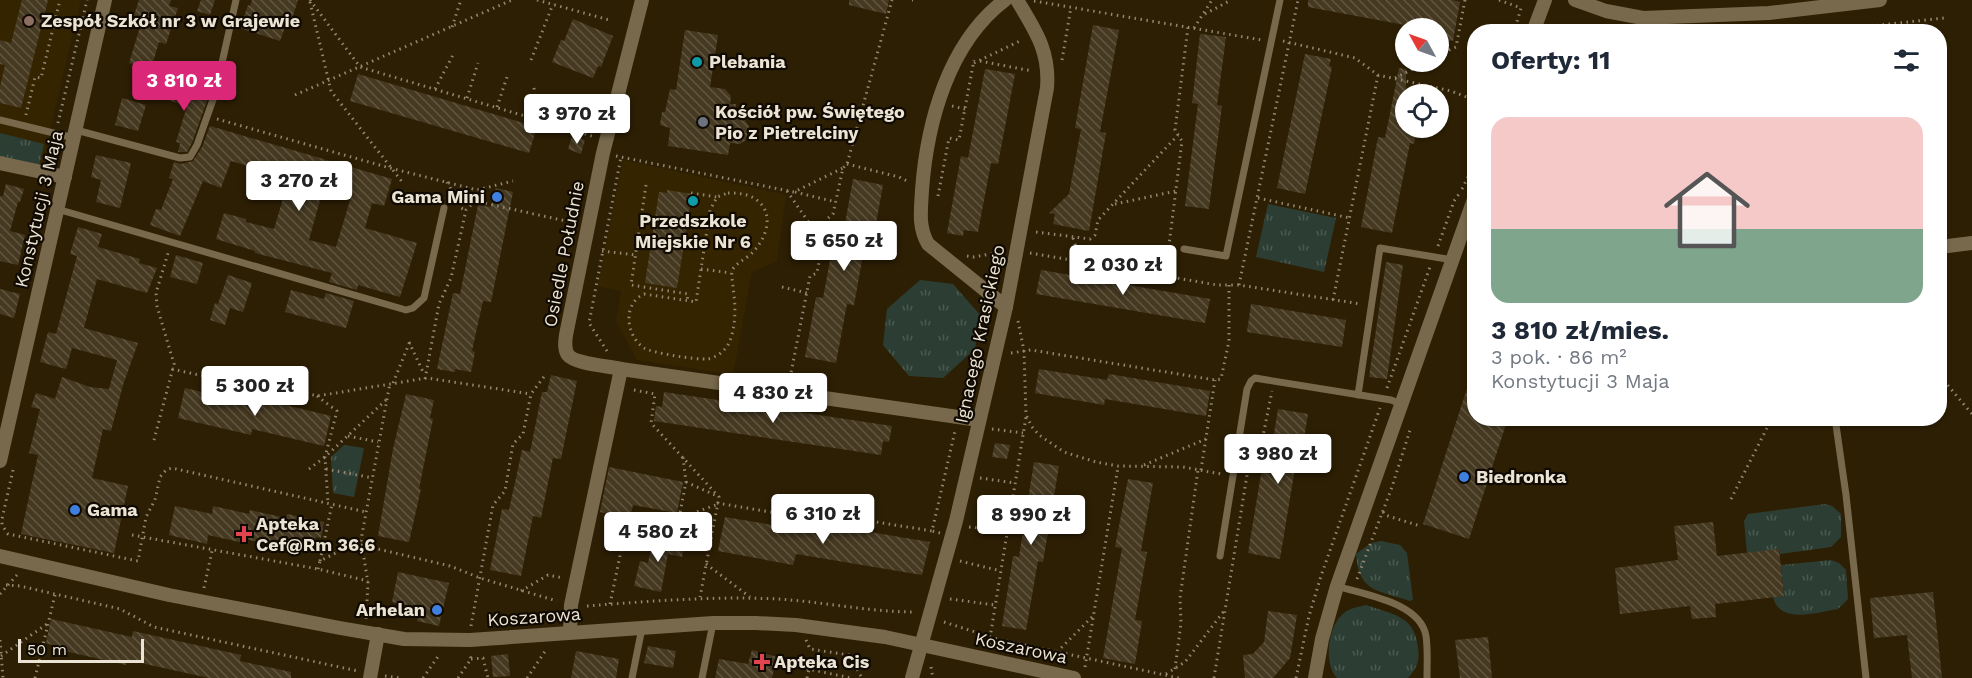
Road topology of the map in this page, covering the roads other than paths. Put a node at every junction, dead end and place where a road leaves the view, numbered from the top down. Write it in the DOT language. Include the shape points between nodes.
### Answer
graph roads {
  1 [pos="105,0"];
  2 [pos="236,0"];
  3 [pos="642,0"];
  4 [pos="1005,0"];
  5 [pos="1017,0"];
  6 [pos="1281,0"];
  7 [pos="1545,0"];
  8 [pos="1575,0"];
  9 [pos="1872,0"];
  10 [pos="1536,24"];
  11 [pos="0,120"];
  12 [pos="75,134"];
  13 [pos="0,163"];
  14 [pos="65,177"];
  15 [pos="444,208"];
  16 [pos="57,209"];
  17 [pos="1467,220"];
  18 [pos="1461,238"];
  19 [pos="1467,240"];
  20 [pos="1972,243"];
  21 [pos="1947,246"];
  22 [pos="1184,249"];
  23 [pos="1453,260"];
  24 [pos="1006,307"];
  25 [pos="616,368"];
  26 [pos="1358,395"];
  27 [pos="1401,404"];
  28 [pos="983,424"];
  29 [pos="1836,426"];
  30 [pos="0,461"];
  31 [pos="1846,495"];
  32 [pos="1837,496"];
  33 [pos="0,556"];
  34 [pos="1220,556"];
  35 [pos="1337,586"];
  36 [pos="713,623"];
  37 [pos="642,628"];
  38 [pos="570,632"];
  39 [pos="371,633"];
  40 [pos="921,645"];
  41 [pos="371,676"];
  42 [pos="632,678"];
  43 [pos="702,678"];
  44 [pos="912,678"];
  45 [pos="1074,678"];
  46 [pos="1315,678"];
  47 [pos="1427,678"];
  48 [pos="1866,678"];
  1 -- 12 [label="street, Konstytucji 3 Maja"];
  2 -- 12 [label="lane" via="215,94 190,157"];
  3 -- 25 [label="street, Osiedle Południe" via="605,147 565,345 571,357"];
  4 -- 24 [label="street" via="981,23 949,76 929,133 921,228 928,244"];
  5 -- 24 [label="street, Ignacego Krasickiego" via="1037,34 1048,74"];
  6 -- 22 [label="lane" via="1226,256"];
  7 -- 10 [label="street"];
  8 -- 9 [label="street" via="1643,18 1769,13"];
  11 -- 12 [label="lane"];
  12 -- 14 [label="street, Konstytucji 3 Maja"];
  13 -- 14 [label="street"];
  14 -- 16 [label="street, Konstytucji 3 Maja"];
  15 -- 16 [label="lane" via="424,298 413,309 406,310"];
  16 -- 30 [label="street, Konstytucji 3 Maja"];
  17 -- 18 [label="street"];
  18 -- 19 [label="street"];
  18 -- 23 [label="street"];
  20 -- 21 [label="street"];
  23 -- 26 [label="lane" via="1380,248"];
  23 -- 27 [label="street"];
  24 -- 28 [label="street, Ignacego Krasickiego"];
  25 -- 28 [label="street, Osiedle Południe" via="787,391"];
  25 -- 38 [label="street" via="571,605"];
  26 -- 27 [label="lane"];
  26 -- 34 [label="lane" via="1255,378 1251,381"];
  27 -- 35 [label="street"];
  28 -- 40 [label="street, Ignacego Krasickiego"];
  29 -- 31 [label="lane"];
  31 -- 32 [label="lane"];
  31 -- 48 [label="lane" via="1847,553"];
  33 -- 39 [label="street, Koszarowa" via="201,601"];
  35 -- 46 [label="street"];
  35 -- 47 [label="lane" via="1410,611 1425,634"];
  36 -- 37 [label="street, Koszarowa"];
  36 -- 40 [label="street, Koszarowa" via="796,626"];
  36 -- 43 [label="lane"];
  37 -- 38 [label="street, Koszarowa"];
  37 -- 42 [label="lane"];
  38 -- 39 [label="street, Koszarowa" via="428,640"];
  39 -- 41 [label="street"];
  40 -- 44 [label="street, Ignacego Krasickiego"];
  40 -- 45 [label="street, Koszarowa"];
}
